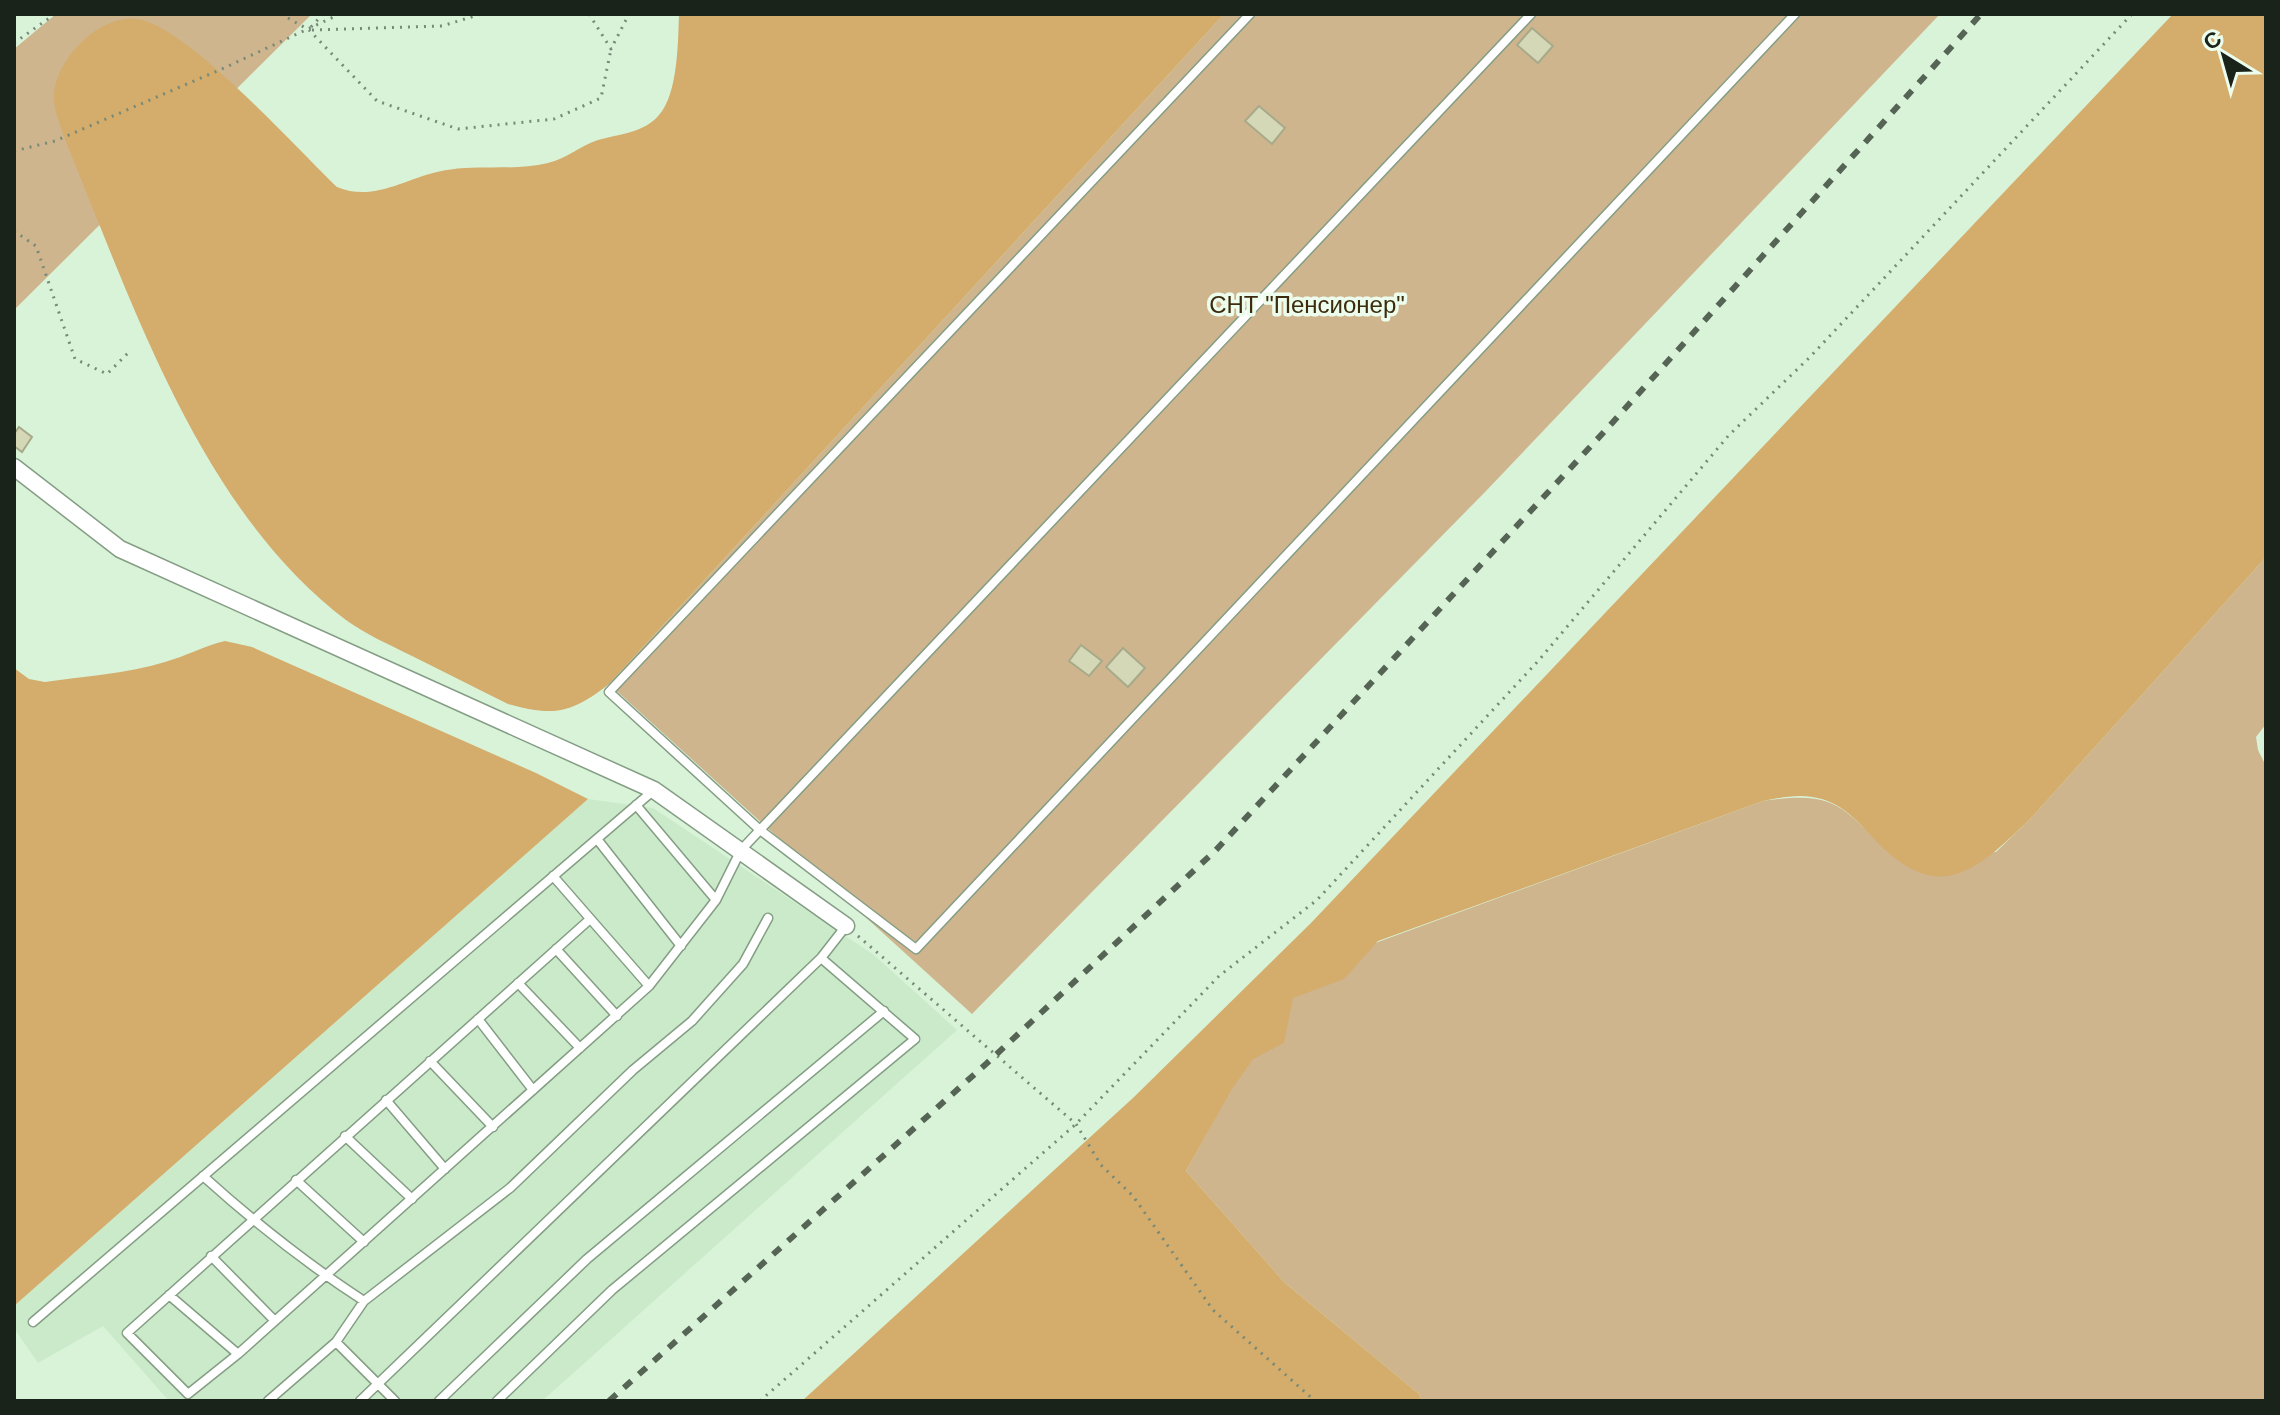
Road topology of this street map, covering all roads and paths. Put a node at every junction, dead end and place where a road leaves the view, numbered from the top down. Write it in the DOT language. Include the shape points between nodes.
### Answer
graph roads {
  1 [pos="55,14"];
  2 [pos="281,14"];
  3 [pos="323,14"];
  4 [pos="340,14"];
  5 [pos="481,14"];
  6 [pos="589,14"];
  7 [pos="629,14"];
  8 [pos="1250,14"];
  9 [pos="1531,14"];
  10 [pos="1795,14"];
  11 [pos="2132,14"];
  12 [pos="309,30"];
  13 [pos="16,40"];
  14 [pos="611,49"];
  15 [pos="14,151"];
  16 [pos="14,231"];
  17 [pos="128,353"];
  18 [pos="14,467"];
  19 [pos="654,790"];
  20 [pos="636,805"];
  21 [pos="760,830"];
  22 [pos="597,839"];
  23 [pos="741,850"];
  24 [pos="553,876"];
  25 [pos="716,900"];
  26 [pos="768,918"];
  27 [pos="589,920"];
  28 [pos="846,926"];
  29 [pos="681,946"];
  30 [pos="556,949"];
  31 [pos="821,958"];
  32 [pos="518,983"];
  33 [pos="649,986"];
  34 [pos="884,1011"];
  35 [pos="617,1016"];
  36 [pos="478,1019"];
  37 [pos="580,1048"];
  38 [pos="430,1061"];
  39 [pos="533,1090"];
  40 [pos="386,1100"];
  41 [pos="1076,1124"];
  42 [pos="493,1127"];
  43 [pos="345,1136"];
  44 [pos="445,1169"];
  45 [pos="203,1176"];
  46 [pos="296,1180"];
  47 [pos="412,1199"];
  48 [pos="252,1219"];
  49 [pos="364,1242"];
  50 [pos="211,1256"];
  51 [pos="326,1276"];
  52 [pos="169,1295"];
  53 [pos="364,1301"];
  54 [pos="275,1321"];
  55 [pos="33,1322"];
  56 [pos="336,1342"];
  57 [pos="238,1354"];
  58 [pos="377,1386"];
  59 [pos="268,1401"];
  60 [pos="360,1401"];
  61 [pos="395,1401"];
  62 [pos="439,1401"];
  63 [pos="497,1401"];
  64 [pos="760,1401"];
  65 [pos="1315,1401"];
  1 -- 13 [label="path"];
  2 -- 12 [label="path"];
  3 -- 12 [label="path"];
  4 -- 12 [label="path"];
  5 -- 12 [label="path" via="442,26"];
  6 -- 14 [label="path"];
  7 -- 14 [label="path"];
  8 -- 21 [label="lane" via="609,692"];
  9 -- 21 [label="lane"];
  10 -- 21 [label="lane" via="916,949"];
  11 -- 41 [label="path" via="1810,357 1729,435 1539,660 1317,900 1219,976"];
  12 -- 14 [label="path" via="377,101 458,129 554,119 601,98"];
  12 -- 15 [label="path" via="55,141"];
  16 -- 17 [label="path" via="36,246 75,359 107,374"];
  18 -- 19 [label="street" via="120,549"];
  19 -- 20 [label="lane"];
  19 -- 23 [label="street"];
  20 -- 22 [label="lane"];
  20 -- 25 [label="lane"];
  21 -- 23 [label="lane"];
  22 -- 24 [label="lane"];
  22 -- 29 [label="lane"];
  23 -- 25 [label="lane"];
  23 -- 28 [label="street"];
  24 -- 27 [label="lane"];
  24 -- 45 [label="lane"];
  25 -- 29 [label="lane"];
  26 -- 53 [label="lane" via="743,964 692,1021 510,1188"];
  27 -- 30 [label="lane"];
  27 -- 33 [label="lane"];
  28 -- 31 [label="lane"];
  28 -- 41 [label="path"];
  29 -- 33 [label="lane"];
  30 -- 32 [label="lane"];
  30 -- 35 [label="lane"];
  31 -- 34 [label="lane"];
  31 -- 58 [label="lane"];
  32 -- 36 [label="lane"];
  32 -- 37 [label="lane"];
  33 -- 35 [label="lane"];
  34 -- 62 [label="lane" via="587,1259"];
  34 -- 63 [label="lane" via="915,1039 612,1290"];
  35 -- 37 [label="lane"];
  36 -- 38 [label="lane"];
  36 -- 39 [label="lane"];
  37 -- 39 [label="lane"];
  38 -- 40 [label="lane"];
  38 -- 42 [label="lane"];
  39 -- 42 [label="lane"];
  40 -- 43 [label="lane"];
  40 -- 44 [label="lane"];
  41 -- 64 [label="path"];
  41 -- 65 [label="path" via="1101,1165 1133,1196 1213,1310"];
  42 -- 44 [label="lane"];
  43 -- 46 [label="lane"];
  43 -- 47 [label="lane"];
  44 -- 47 [label="lane"];
  45 -- 48 [label="lane"];
  45 -- 55 [label="lane"];
  46 -- 48 [label="lane"];
  46 -- 49 [label="lane"];
  47 -- 49 [label="lane"];
  48 -- 50 [label="lane"];
  48 -- 51 [label="lane"];
  49 -- 51 [label="lane"];
  50 -- 52 [label="lane"];
  50 -- 54 [label="lane"];
  51 -- 53 [label="lane"];
  51 -- 54 [label="lane"];
  52 -- 57 [label="lane"];
  52 -- 57 [label="lane" via="127,1333 188,1394"];
  53 -- 56 [label="lane"];
  54 -- 57 [label="lane"];
  56 -- 58 [label="lane"];
  56 -- 59 [label="lane"];
  58 -- 60 [label="lane"];
  58 -- 61 [label="lane"];
}
